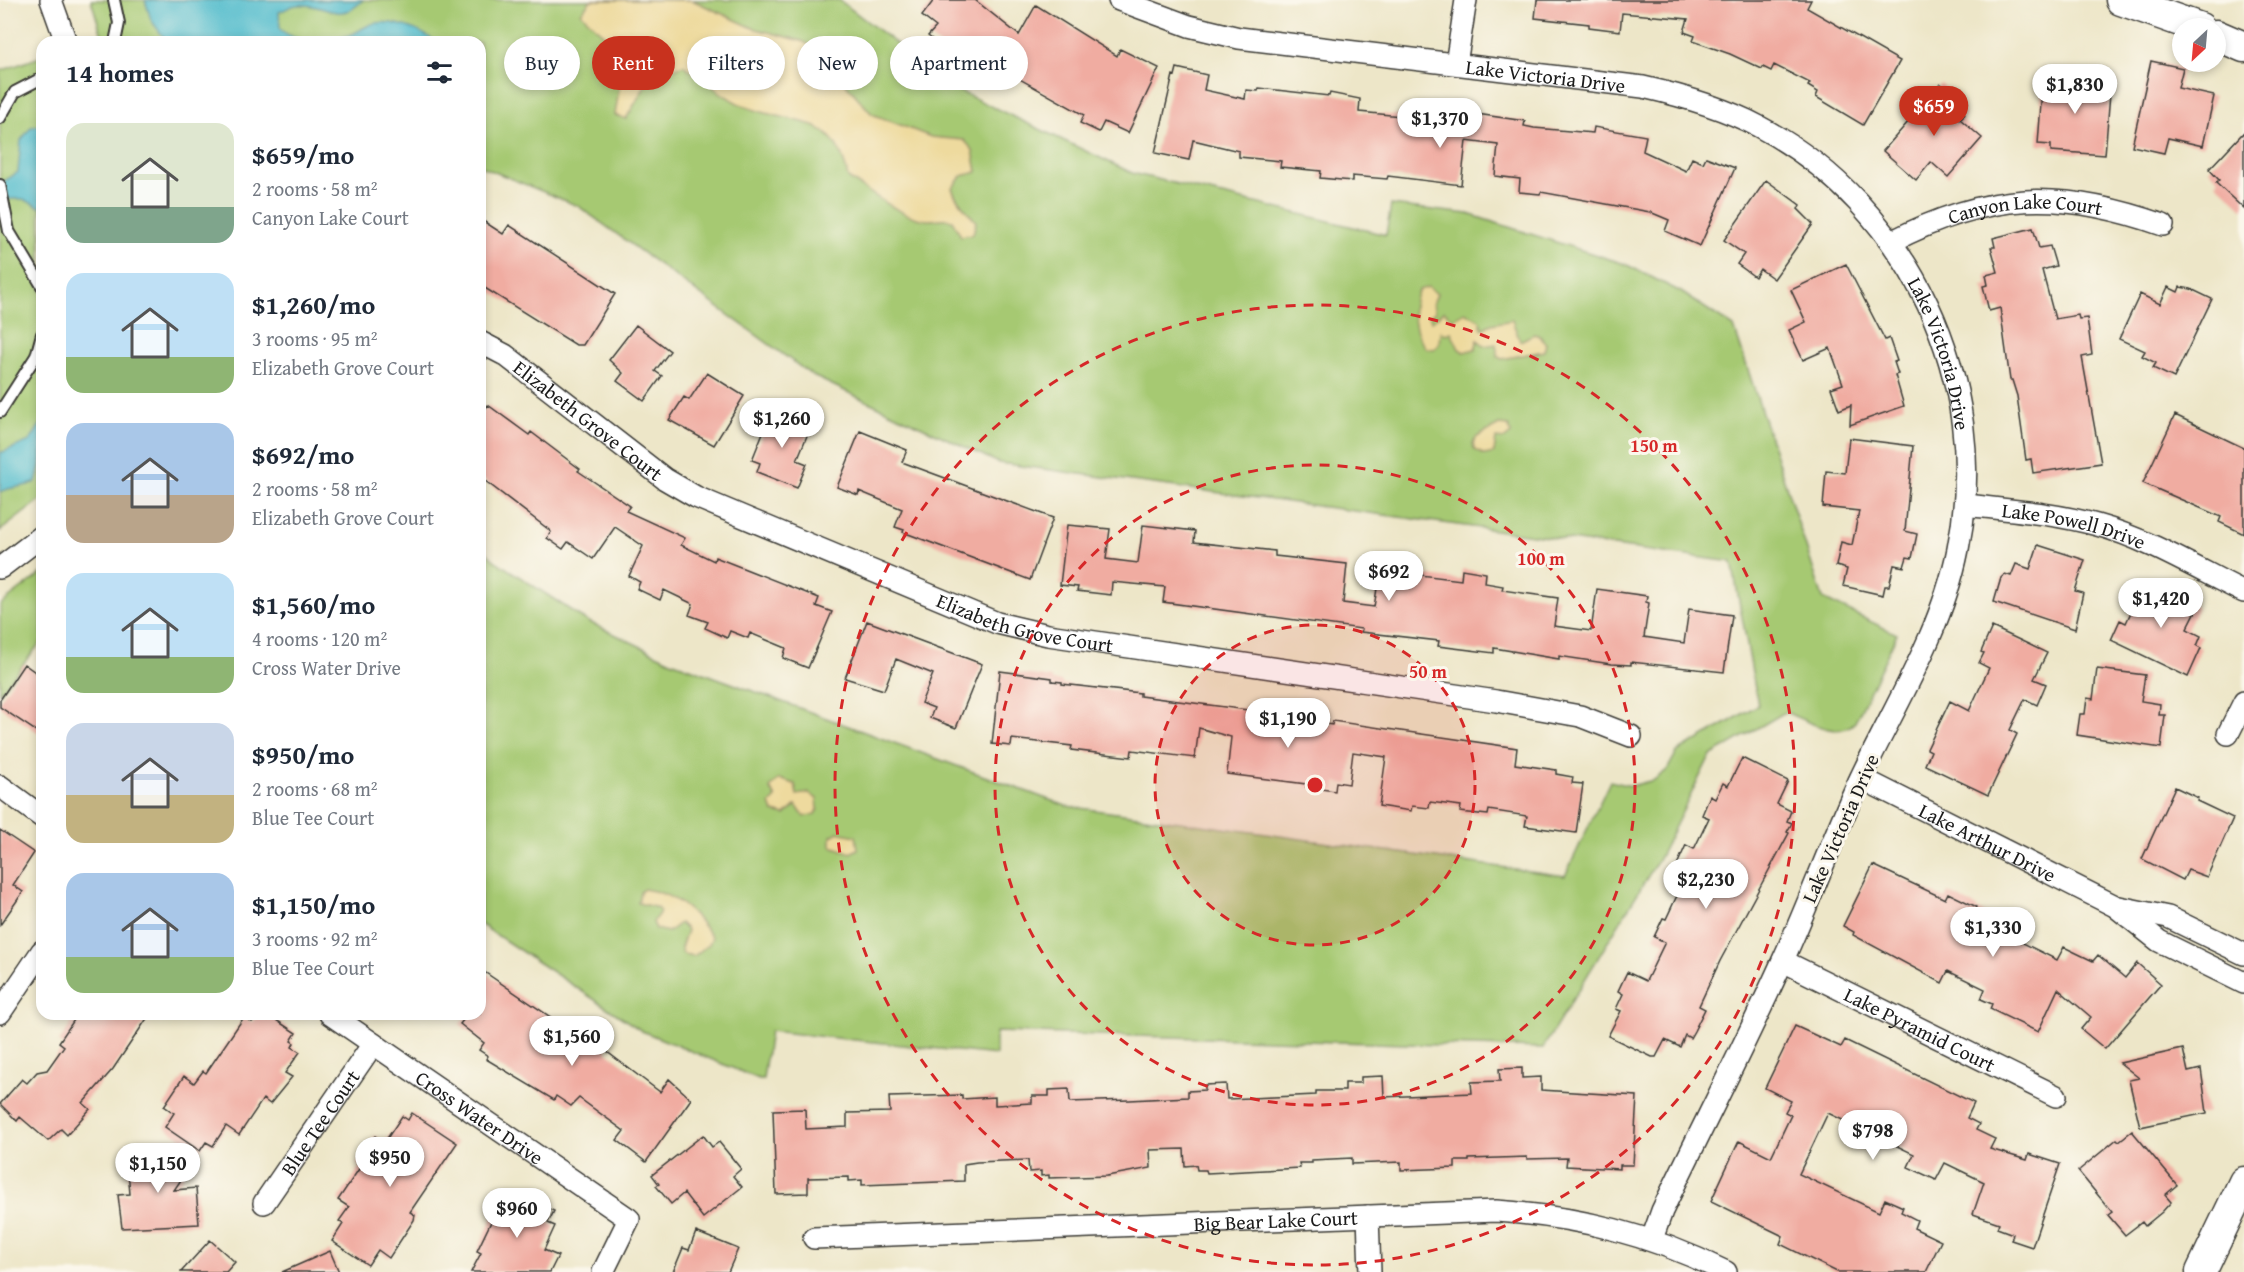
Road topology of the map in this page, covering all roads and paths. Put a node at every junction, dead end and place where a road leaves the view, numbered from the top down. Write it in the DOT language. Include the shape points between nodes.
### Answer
graph roads {
  1 [pos="51,0"];
  2 [pos="114,0"];
  3 [pos="1119,0"];
  4 [pos="1466,0"];
  5 [pos="2121,0"];
  6 [pos="2172,18"];
  7 [pos="64,36"];
  8 [pos="116,36"];
  9 [pos="2226,39"];
  10 [pos="2244,46"];
  11 [pos="1456,64"];
  12 [pos="36,81"];
  13 [pos="0,118"];
  14 [pos="0,185"];
  15 [pos="2163,225"];
  16 [pos="1891,242"];
  17 [pos="36,276"];
  18 [pos="486,346"];
  19 [pos="36,356"];
  20 [pos="0,412"];
  21 [pos="1965,505"];
  22 [pos="36,541"];
  23 [pos="0,568"];
  24 [pos="2244,592"];
  25 [pos="2244,702"];
  26 [pos="2228,734"];
  27 [pos="1631,736"];
  28 [pos="1861,778"];
  29 [pos="0,786"];
  30 [pos="36,813"];
  31 [pos="2115,906"];
  32 [pos="2244,954"];
  33 [pos="36,960"];
  34 [pos="1783,960"];
  35 [pos="2244,983"];
  36 [pos="0,1013"];
  37 [pos="339,1020"];
  38 [pos="373,1044"];
  39 [pos="2056,1096"];
  40 [pos="2244,1182"];
  41 [pos="264,1203"];
  42 [pos="1368,1216"];
  43 [pos="814,1238"];
  44 [pos="1652,1239"];
  45 [pos="603,1272"];
  46 [pos="1370,1272"];
  47 [pos="1726,1272"];
  48 [pos="2200,1272"];
  1 -- 7 [label="street"];
  2 -- 8 [label="lane"];
  3 -- 11 [label="street, Lake Victoria Drive" via="1189,26 1239,38"];
  4 -- 11 [label="street"];
  5 -- 6 [label="main road"];
  9 -- 10 [label="main road"];
  11 -- 16 [label="street, Lake Victoria Drive" via="1643,87 1722,109 1776,137 1827,172"];
  12 -- 13 [label="lane" via="15,92"];
  14 -- 17 [label="lane" via="9,231"];
  15 -- 16 [label="street, Canyon Lake Court" via="2118,209 2078,201 2037,199 1961,211"];
  16 -- 21 [label="street, Lake Victoria Drive" via="1917,281 1951,363 1966,457"];
  18 -- 27 [label="street, Elizabeth Grove Court" via="520,366 665,479 696,497 997,623 1048,635 1496,701 1580,716"];
  19 -- 20 [label="lane"];
  21 -- 24 [label="street, Lake Powell Drive" via="2063,516 2100,525"];
  21 -- 28 [label="street, Lake Victoria Drive" via="1946,594"];
  22 -- 23 [label="street"];
  25 -- 26 [label="street"];
  28 -- 31 [label="street, Lake Arthur Drive"];
  28 -- 34 [label="street, Lake Victoria Drive"];
  29 -- 30 [label="street"];
  31 -- 32 [label="street, Lake Arthur Drive" via="2168,917"];
  31 -- 35 [label="street, Lake Arthur Drive" via="2159,941"];
  33 -- 36 [label="street"];
  34 -- 39 [label="street, Lake Pyramid Court"];
  34 -- 44 [label="street, Lake Victoria Drive" via="1662,1210"];
  37 -- 38 [label="street, Cross Water Drive"];
  38 -- 41 [label="street, Blue Tee Court"];
  38 -- 45 [label="street, Cross Water Drive" via="629,1219"];
  40 -- 48 [label="main road"];
  42 -- 43 [label="street, Big Bear Lake Court"];
  42 -- 44 [label="street, Big Bear Lake Court" via="1496,1211 1548,1215"];
  42 -- 46 [label="street"];
  44 -- 47 [label="street, Big Bear Lake Court"];
}
